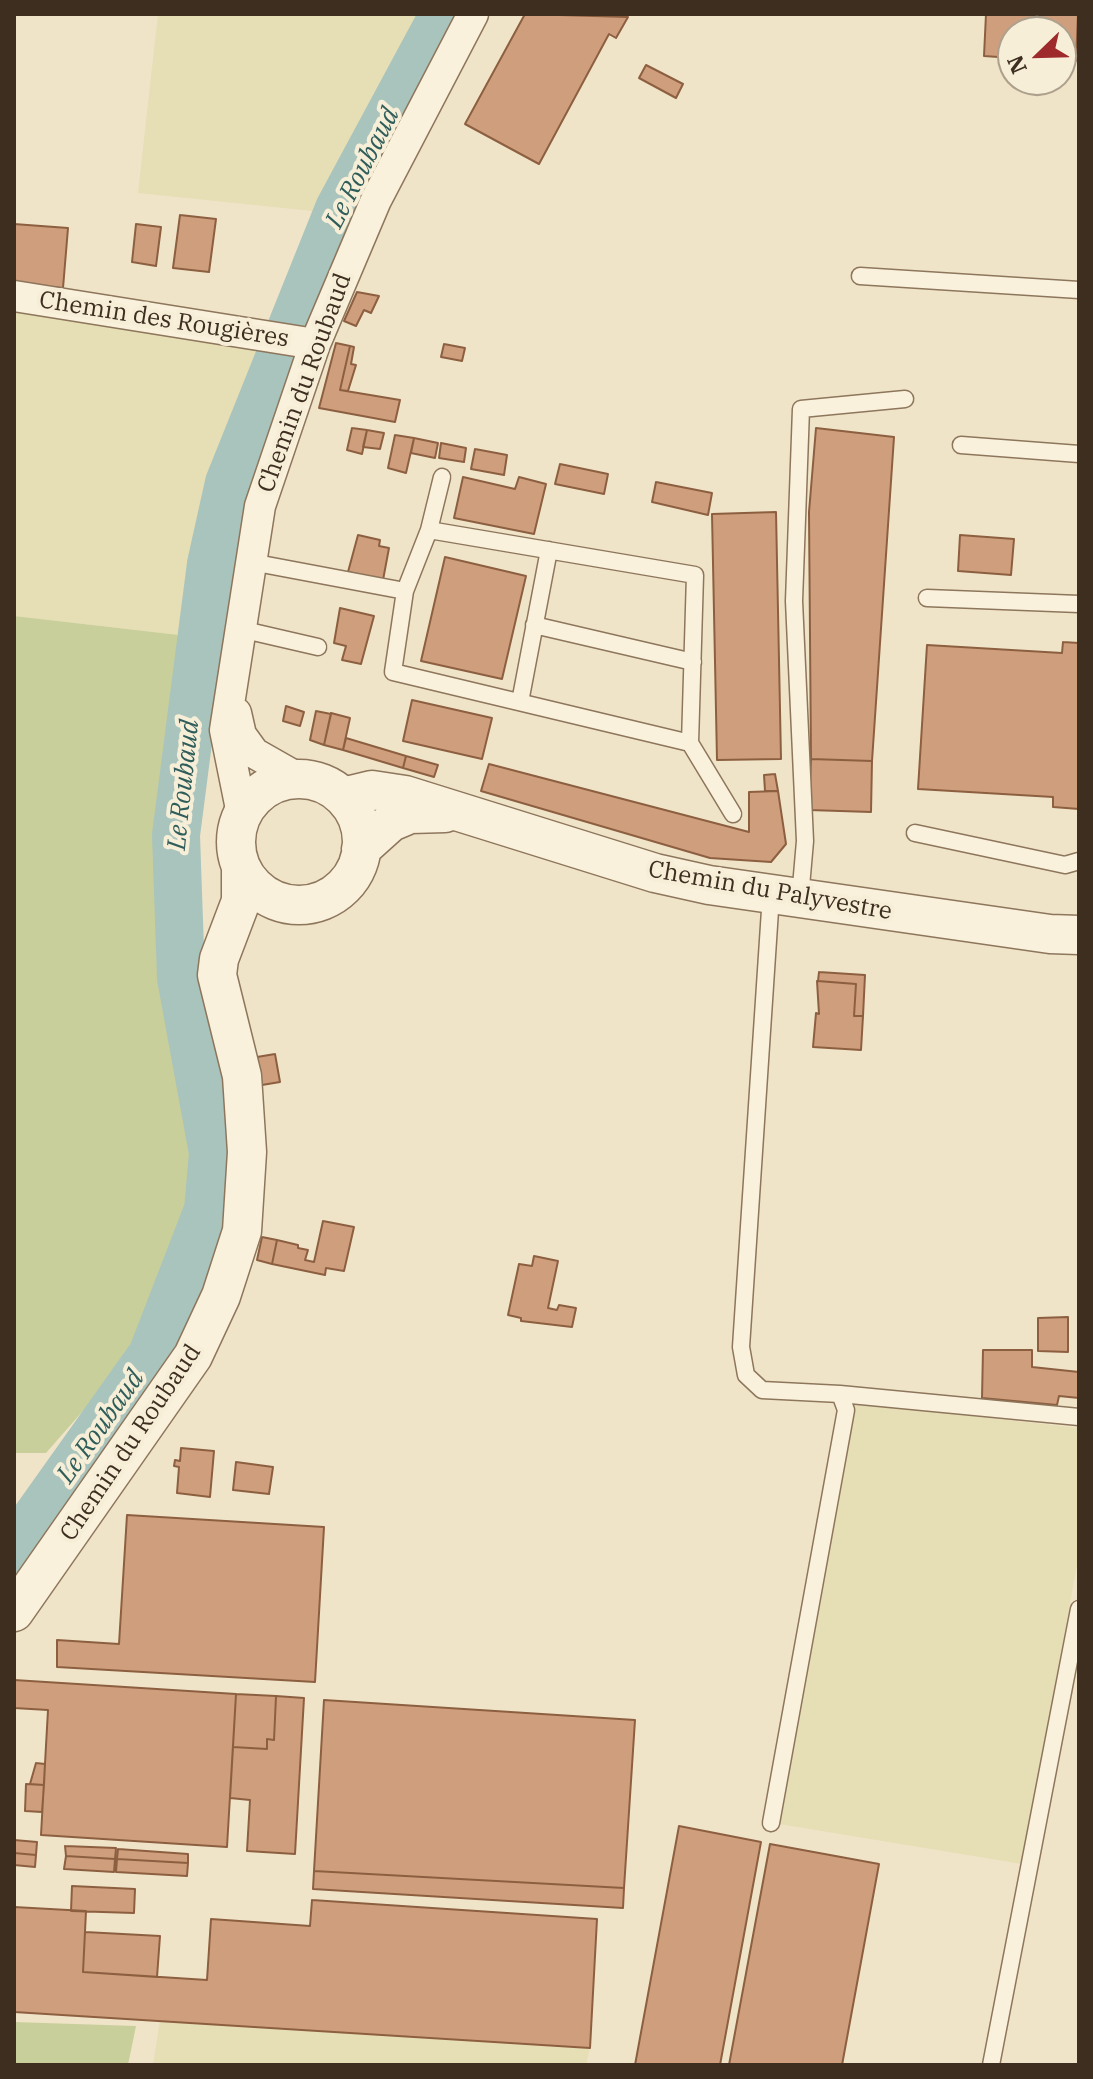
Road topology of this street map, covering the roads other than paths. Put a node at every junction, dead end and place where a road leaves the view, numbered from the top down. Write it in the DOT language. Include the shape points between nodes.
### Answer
graph roads {
  1 [pos="473,14"];
  2 [pos="860,276"];
  3 [pos="1079,290"];
  4 [pos="14,296"];
  5 [pos="308,343"];
  6 [pos="905,399"];
  7 [pos="961,445"];
  8 [pos="1079,454"];
  9 [pos="442,477"];
  10 [pos="429,530"];
  11 [pos="549,550"];
  12 [pos="251,562"];
  13 [pos="405,591"];
  14 [pos="927,598"];
  15 [pos="1079,604"];
  16 [pos="534,625"];
  17 [pos="240,629"];
  18 [pos="318,647"];
  19 [pos="693,662"];
  20 [pos="231,683"];
  21 [pos="520,702"];
  22 [pos="690,743"];
  23 [pos="298,778"];
  24 [pos="343,797"];
  25 [pos="242,814"];
  26 [pos="733,814"];
  27 [pos="468,817"];
  28 [pos="915,833"];
  29 [pos="361,849"];
  30 [pos="1079,861"];
  31 [pos="241,868"];
  32 [pos="785,897"];
  33 [pos="301,906"];
  34 [pos="1079,935"];
  35 [pos="233,1028"];
  36 [pos="840,1394"];
  37 [pos="1079,1417"];
  38 [pos="1079,1609"];
  39 [pos="14,1612"];
  40 [pos="771,1823"];
  41 [pos="991,2065"];
  1 -- 5 [label="street, Chemin du Roubaud"];
  2 -- 3 [label="lane"];
  4 -- 5 [label="street, Chemin des Rougières"];
  5 -- 12 [label="street, Chemin du Roubaud" via="260,506"];
  6 -- 32 [label="lane" via="801,409 794,601 805,841"];
  7 -- 8 [label="lane"];
  9 -- 10 [label="lane"];
  10 -- 11 [label="lane"];
  10 -- 13 [label="lane"];
  11 -- 16 [label="lane"];
  11 -- 19 [label="lane" via="695,575"];
  12 -- 13 [label="lane"];
  12 -- 17 [label="street, Chemin du Roubaud"];
  13 -- 21 [label="lane" via="393,672"];
  14 -- 15 [label="lane"];
  16 -- 19 [label="lane"];
  16 -- 21 [label="lane"];
  17 -- 18 [label="lane"];
  17 -- 20 [label="street, Chemin du Roubaud"];
  19 -- 22 [label="lane"];
  20 -- 23 [label="street, Chemin du Roubaud" via="245,744"];
  20 -- 25 [label="street, Chemin du Roubaud" via="225,730"];
  21 -- 22 [label="lane"];
  22 -- 26 [label="lane"];
  23 -- 24 [label="street" via="317,781"];
  23 -- 25 [label="street" via="263,789"];
  24 -- 27 [label="street, Chemin du Palyvestre" via="385,791"];
  24 -- 29 [label="street" via="358,817"];
  25 -- 31 [label="street" via="235,840"];
  27 -- 29 [label="street, Chemin du Palyvestre" via="431,811 410,814 391,822"];
  27 -- 32 [label="street, Chemin du Palyvestre" via="655,873"];
  28 -- 30 [label="lane" via="1065,865"];
  29 -- 33 [label="street" via="352,877 339,892"];
  31 -- 33 [label="street" via="262,894"];
  31 -- 35 [label="street, Chemin du Roubaud" via="241,901 217,975"];
  32 -- 34 [label="street, Chemin du Palyvestre"];
  32 -- 36 [label="lane" via="741,1347 746,1375 762,1390"];
  33 -- 35 [label="street, Chemin du Roubaud" via="263,922 238,955 232,976"];
  35 -- 39 [label="street, Chemin du Roubaud" via="247,1152 242,1231 221,1296 193,1356"];
  36 -- 37 [label="lane"];
  36 -- 40 [label="lane" via="846,1410"];
  38 -- 41 [label="lane"];
}
